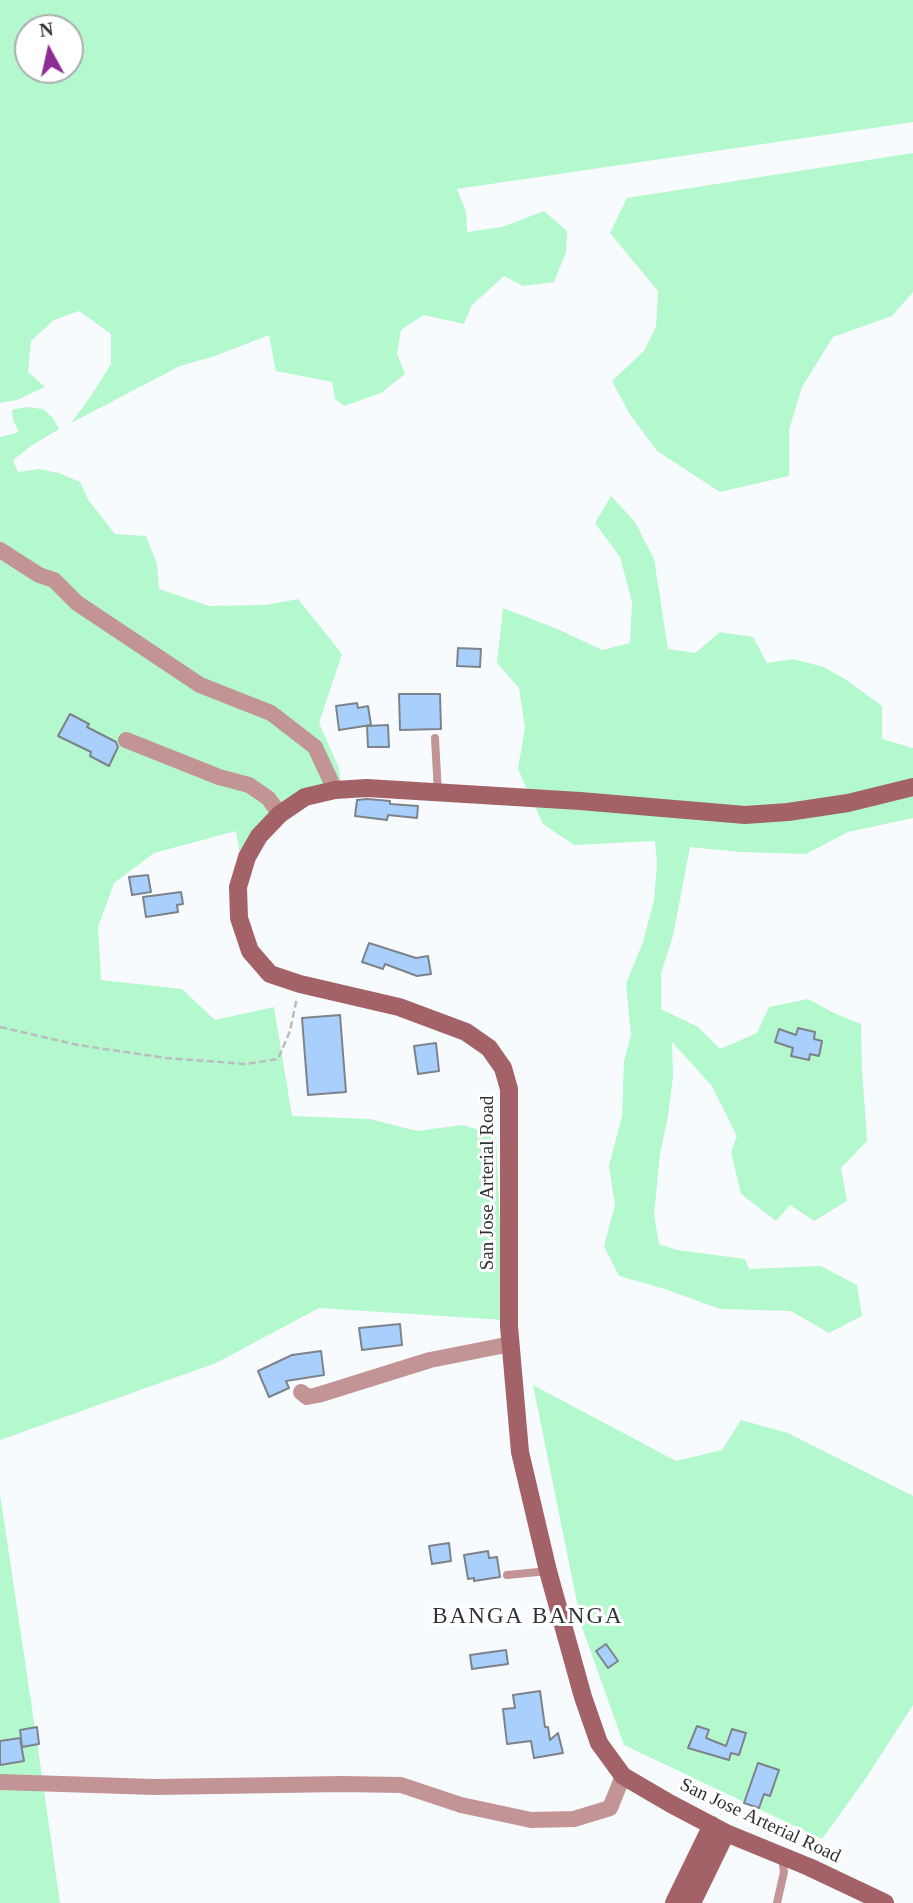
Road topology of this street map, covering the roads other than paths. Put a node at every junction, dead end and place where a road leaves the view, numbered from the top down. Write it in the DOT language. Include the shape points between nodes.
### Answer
graph roads {
  1 [pos="0,551"];
  2 [pos="435,738"];
  3 [pos="127,740"];
  4 [pos="913,787"];
  5 [pos="335,790"];
  6 [pos="438,793"];
  7 [pos="280,814"];
  8 [pos="511,1344"];
  9 [pos="301,1392"];
  10 [pos="548,1571"];
  11 [pos="507,1575"];
  12 [pos="623,1776"];
  13 [pos="0,1782"];
  14 [pos="719,1829"];
  15 [pos="782,1855"];
  16 [pos="674,1903"];
  17 [pos="692,1903"];
  18 [pos="777,1903"];
  19 [pos="885,1903"];
  1 -- 5 [label="street" via="54,580 77,603 201,685 271,713 315,747"];
  2 -- 6 [label="lane"];
  3 -- 7 [label="street" via="249,785"];
  4 -- 6 [label="main road, San Jose Arterial Road" via="848,803 744,815"];
  5 -- 6 [label="main road, San Jose Arterial Road"];
  5 -- 7 [label="main road, San Jose Arterial Road" via="305,797"];
  7 -- 8 [label="main road, San Jose Arterial Road" via="259,836 238,887 239,918 250,951 270,974 399,1007 466,1032 489,1048 503,1068 509,1089"];
  8 -- 9 [label="street" via="430,1360 318,1395 307,1397"];
  8 -- 10 [label="main road, San Jose Arterial Road" via="520,1452"];
  10 -- 11 [label="lane"];
  10 -- 12 [label="main road, San Jose Arterial Road" via="599,1742"];
  12 -- 13 [label="street" via="610,1808 574,1819 542,1820 461,1805 401,1785 155,1787"];
  12 -- 14 [label="main road, San Jose Arterial Road"];
  14 -- 15 [label="main road, San Jose Arterial Road"];
  14 -- 16 [label="main road"];
  14 -- 17 [label="main road"];
  15 -- 18 [label="lane" via="784,1872"];
  15 -- 19 [label="main road, San Jose Arterial Road"];
}
